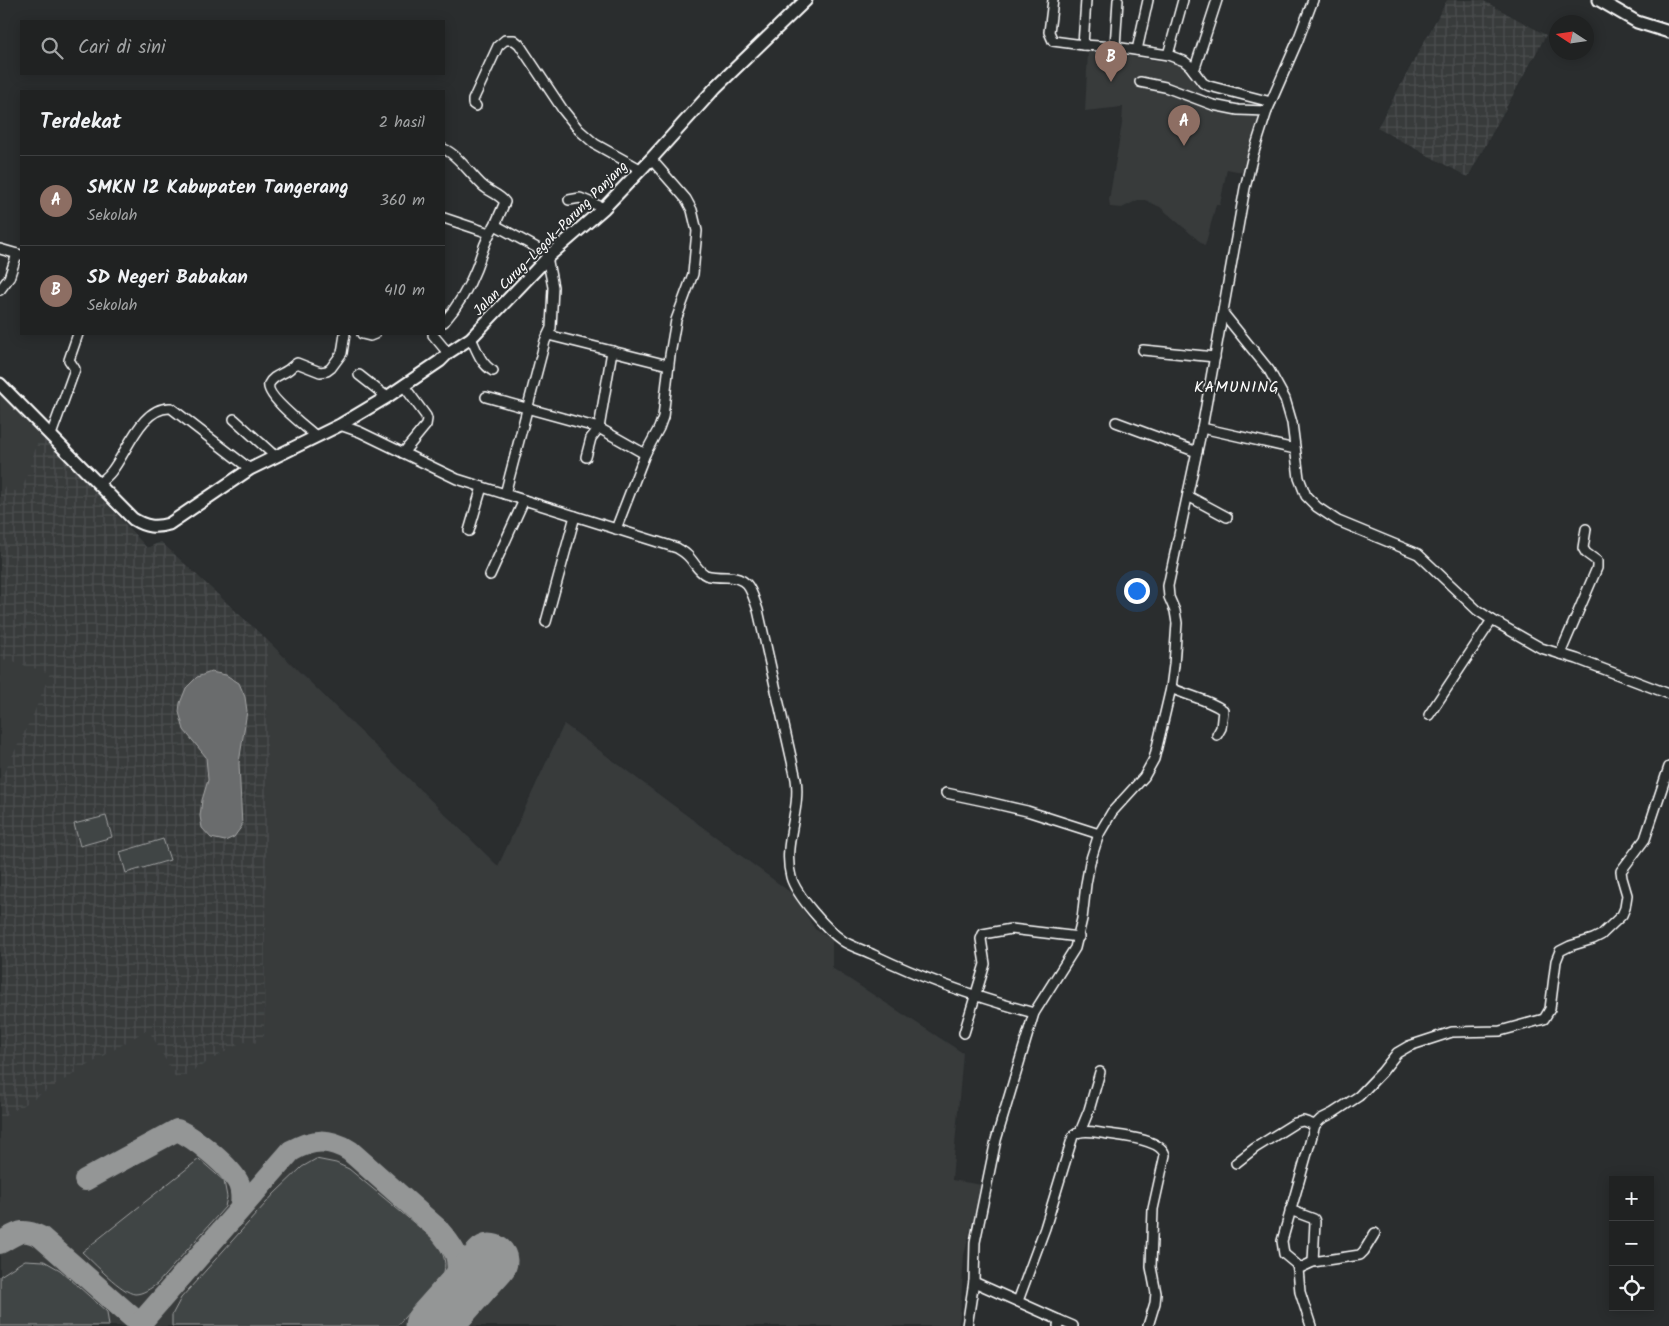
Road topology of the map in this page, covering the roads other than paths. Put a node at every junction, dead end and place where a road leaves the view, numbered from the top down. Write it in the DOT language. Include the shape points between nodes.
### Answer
graph roads {
  1 [pos="806,0"];
  2 [pos="1054,0"];
  3 [pos="1086,0"];
  4 [pos="1118,0"];
  5 [pos="1148,0"];
  6 [pos="1183,0"];
  7 [pos="1216,0"];
  8 [pos="1312,0"];
  9 [pos="1599,0"];
  10 [pos="1669,32"];
  11 [pos="1083,45"];
  12 [pos="1115,47"];
  13 [pos="1137,50"];
  14 [pos="1168,55"];
  15 [pos="1194,71"];
  16 [pos="1140,82"];
  17 [pos="1271,102"];
  18 [pos="476,106"];
  19 [pos="1267,111"];
  20 [pos="445,149"];
  21 [pos="651,159"];
  22 [pos="640,169"];
  23 [pos="570,200"];
  24 [pos="604,208"];
  25 [pos="445,218"];
  26 [pos="492,229"];
  27 [pos="0,249"];
  28 [pos="19,255"];
  29 [pos="548,256"];
  30 [pos="0,290"];
  31 [pos="1223,313"];
  32 [pos="445,321"];
  33 [pos="78,335"];
  34 [pos="345,335"];
  35 [pos="433,335"];
  36 [pos="548,335"];
  37 [pos="471,338"];
  38 [pos="1143,350"];
  39 [pos="612,352"];
  40 [pos="448,353"];
  41 [pos="1215,357"];
  42 [pos="668,365"];
  43 [pos="493,371"];
  44 [pos="359,375"];
  45 [pos="0,384"];
  46 [pos="404,386"];
  47 [pos="387,397"];
  48 [pos="486,397"];
  49 [pos="528,407"];
  50 [pos="234,419"];
  51 [pos="1116,422"];
  52 [pos="340,425"];
  53 [pos="599,428"];
  54 [pos="1202,428"];
  55 [pos="51,435"];
  56 [pos="316,436"];
  57 [pos="1295,449"];
  58 [pos="1197,452"];
  59 [pos="403,453"];
  60 [pos="645,454"];
  61 [pos="276,457"];
  62 [pos="586,457"];
  63 [pos="250,469"];
  64 [pos="99,483"];
  65 [pos="482,487"];
  66 [pos="505,494"];
  67 [pos="1188,496"];
  68 [pos="524,500"];
  69 [pos="575,516"];
  70 [pos="1227,517"];
  71 [pos="1586,529"];
  72 [pos="616,530"];
  73 [pos="470,531"];
  74 [pos="490,575"];
  75 [pos="1492,620"];
  76 [pos="546,622"];
  77 [pos="1560,654"];
  78 [pos="1171,688"];
  79 [pos="1669,694"];
  80 [pos="1429,715"];
  81 [pos="1218,735"];
  82 [pos="1669,767"];
  83 [pos="946,794"];
  84 [pos="1099,834"];
  85 [pos="1079,937"];
  86 [pos="975,996"];
  87 [pos="1034,1013"];
  88 [pos="964,1033"];
  89 [pos="1100,1072"];
  90 [pos="1315,1125"];
  91 [pos="1080,1132"];
  92 [pos="1236,1163"];
  93 [pos="1290,1210"];
  94 [pos="1375,1233"];
  95 [pos="1313,1262"];
  96 [pos="1298,1269"];
  97 [pos="974,1282"];
  98 [pos="1018,1301"];
  99 [pos="1059,1323"];
  100 [pos="967,1326"];
  101 [pos="1073,1326"];
  102 [pos="1148,1326"];
  103 [pos="1311,1326"];
  1 -- 21 [label="main road, Jalan Curug–Legok–Parung Panjang" via="716,87"];
  2 -- 11 [label="street" via="1051,39"];
  3 -- 11 [label="street"];
  4 -- 12 [label="street"];
  5 -- 13 [label="street"];
  6 -- 14 [label="street"];
  7 -- 15 [label="street"];
  8 -- 17 [label="street"];
  9 -- 10 [label="main road" via="1637,22"];
  11 -- 12 [label="street"];
  12 -- 13 [label="street"];
  13 -- 14 [label="street"];
  14 -- 15 [label="street" via="1184,61"];
  15 -- 17 [label="street" via="1209,86"];
  16 -- 19 [label="street" via="1238,110"];
  17 -- 19 [label="street"];
  18 -- 22 [label="street" via="473,100 498,46 506,40 514,40 579,130 595,144"];
  19 -- 31 [label="street" via="1252,155"];
  20 -- 26 [label="street" via="482,186 505,202"];
  21 -- 22 [label="main road, Jalan Curug–Legok–Parung Panjang"];
  21 -- 42 [label="street" via="686,199 697,231 693,274 676,320"];
  22 -- 24 [label="main road, Jalan Curug–Legok–Parung Panjang"];
  23 -- 24 [label="street" via="580,198"];
  24 -- 29 [label="main road, Jalan Curug–Legok–Parung Panjang"];
  25 -- 26 [label="street"];
  26 -- 29 [label="street"];
  26 -- 32 [label="street" via="476,271"];
  27 -- 28 [label="street"];
  28 -- 30 [label="street"];
  29 -- 36 [label="street" via="553,286"];
  29 -- 37 [label="main road, Jalan Curug–Legok–Parung Panjang"];
  31 -- 41 [label="street"];
  31 -- 57 [label="street" via="1269,370 1285,399"];
  33 -- 55 [label="street" via="70,360 74,369"];
  34 -- 56 [label="street" via="342,353 331,368 320,372 297,362 276,376 268,389"];
  35 -- 40 [label="street"];
  36 -- 39 [label="street"];
  36 -- 49 [label="street"];
  37 -- 40 [label="main road, Jalan Curug–Legok–Parung Panjang"];
  37 -- 43 [label="street" via="479,357"];
  38 -- 41 [label="street"];
  39 -- 42 [label="street"];
  39 -- 53 [label="street"];
  40 -- 46 [label="main road, Jalan Curug–Legok–Parung Panjang"];
  41 -- 54 [label="street"];
  42 -- 60 [label="street" via="663,418"];
  44 -- 47 [label="street"];
  45 -- 55 [label="main road, Jalan Curug–Legok–Parung Panjang"];
  46 -- 47 [label="main road, Jalan Curug–Legok–Parung Panjang"];
  46 -- 59 [label="street" via="427,420"];
  47 -- 52 [label="main road, Jalan Curug–Legok–Parung Panjang"];
  48 -- 49 [label="street"];
  49 -- 53 [label="street"];
  49 -- 66 [label="street"];
  50 -- 61 [label="street"];
  51 -- 58 [label="street"];
  52 -- 56 [label="main road, Jalan Curug–Legok–Parung Panjang"];
  52 -- 59 [label="street"];
  53 -- 60 [label="street"];
  53 -- 62 [label="street" via="591,438"];
  54 -- 57 [label="street"];
  54 -- 58 [label="street"];
  55 -- 64 [label="main road, Jalan Curug–Legok–Parung Panjang"];
  56 -- 61 [label="main road, Jalan Curug–Legok–Parung Panjang"];
  57 -- 75 [label="street" via="1302,487 1317,507 1338,521 1418,554"];
  58 -- 67 [label="street"];
  59 -- 65 [label="street" via="445,474"];
  60 -- 72 [label="street"];
  61 -- 63 [label="main road, Jalan Curug–Legok–Parung Panjang"];
  63 -- 64 [label="main road, Jalan Curug–Legok–Parung Panjang" via="170,524 154,527 133,519"];
  63 -- 64 [label="street" via="171,408 166,408 153,412 144,420 111,472"];
  65 -- 66 [label="street"];
  65 -- 73 [label="street"];
  66 -- 68 [label="street"];
  67 -- 70 [label="street"];
  67 -- 78 [label="street" via="1168,590 1177,623"];
  68 -- 69 [label="street"];
  68 -- 74 [label="street"];
  69 -- 72 [label="street"];
  69 -- 76 [label="street"];
  71 -- 77 [label="street" via="1583,548 1597,561 1597,568"];
  72 -- 86 [label="street" via="677,548 705,574 741,579 750,588 758,610 797,788 788,862 791,878 800,894 844,942 904,970"];
  75 -- 77 [label="street" via="1541,648"];
  75 -- 80 [label="street"];
  77 -- 79 [label="street"];
  78 -- 81 [label="street" via="1223,710"];
  78 -- 84 [label="street" via="1152,764 1112,812"];
  82 -- 90 [label="street" via="1645,840 1622,871 1627,895 1625,908 1600,935 1560,951 1546,1016 1537,1022 1500,1031 1452,1032 1409,1046 1397,1053 1359,1096"];
  83 -- 84 [label="street" via="1028,811"];
  84 -- 85 [label="street" via="1090,862"];
  85 -- 86 [label="street" via="1011,929 983,934 986,964"];
  85 -- 87 [label="street" via="1068,961"];
  86 -- 87 [label="street"];
  86 -- 88 [label="street"];
  87 -- 97 [label="street" via="996,1140 975,1242"];
  89 -- 91 [label="street"];
  90 -- 92 [label="street" via="1303,1121 1294,1123"];
  90 -- 93 [label="street"];
  91 -- 98 [label="street" via="1073,1136 1045,1228"];
  91 -- 102 [label="street" via="1135,1138 1152,1143 1165,1152 1153,1209 1151,1267 1156,1293"];
  93 -- 95 [label="street" via="1314,1219"];
  93 -- 96 [label="street" via="1282,1245 1284,1254"];
  94 -- 95 [label="street" via="1360,1255"];
  95 -- 96 [label="street"];
  96 -- 103 [label="street"];
  97 -- 98 [label="street"];
  97 -- 100 [label="street"];
  98 -- 99 [label="street"];
  99 -- 101 [label="street"];
}
